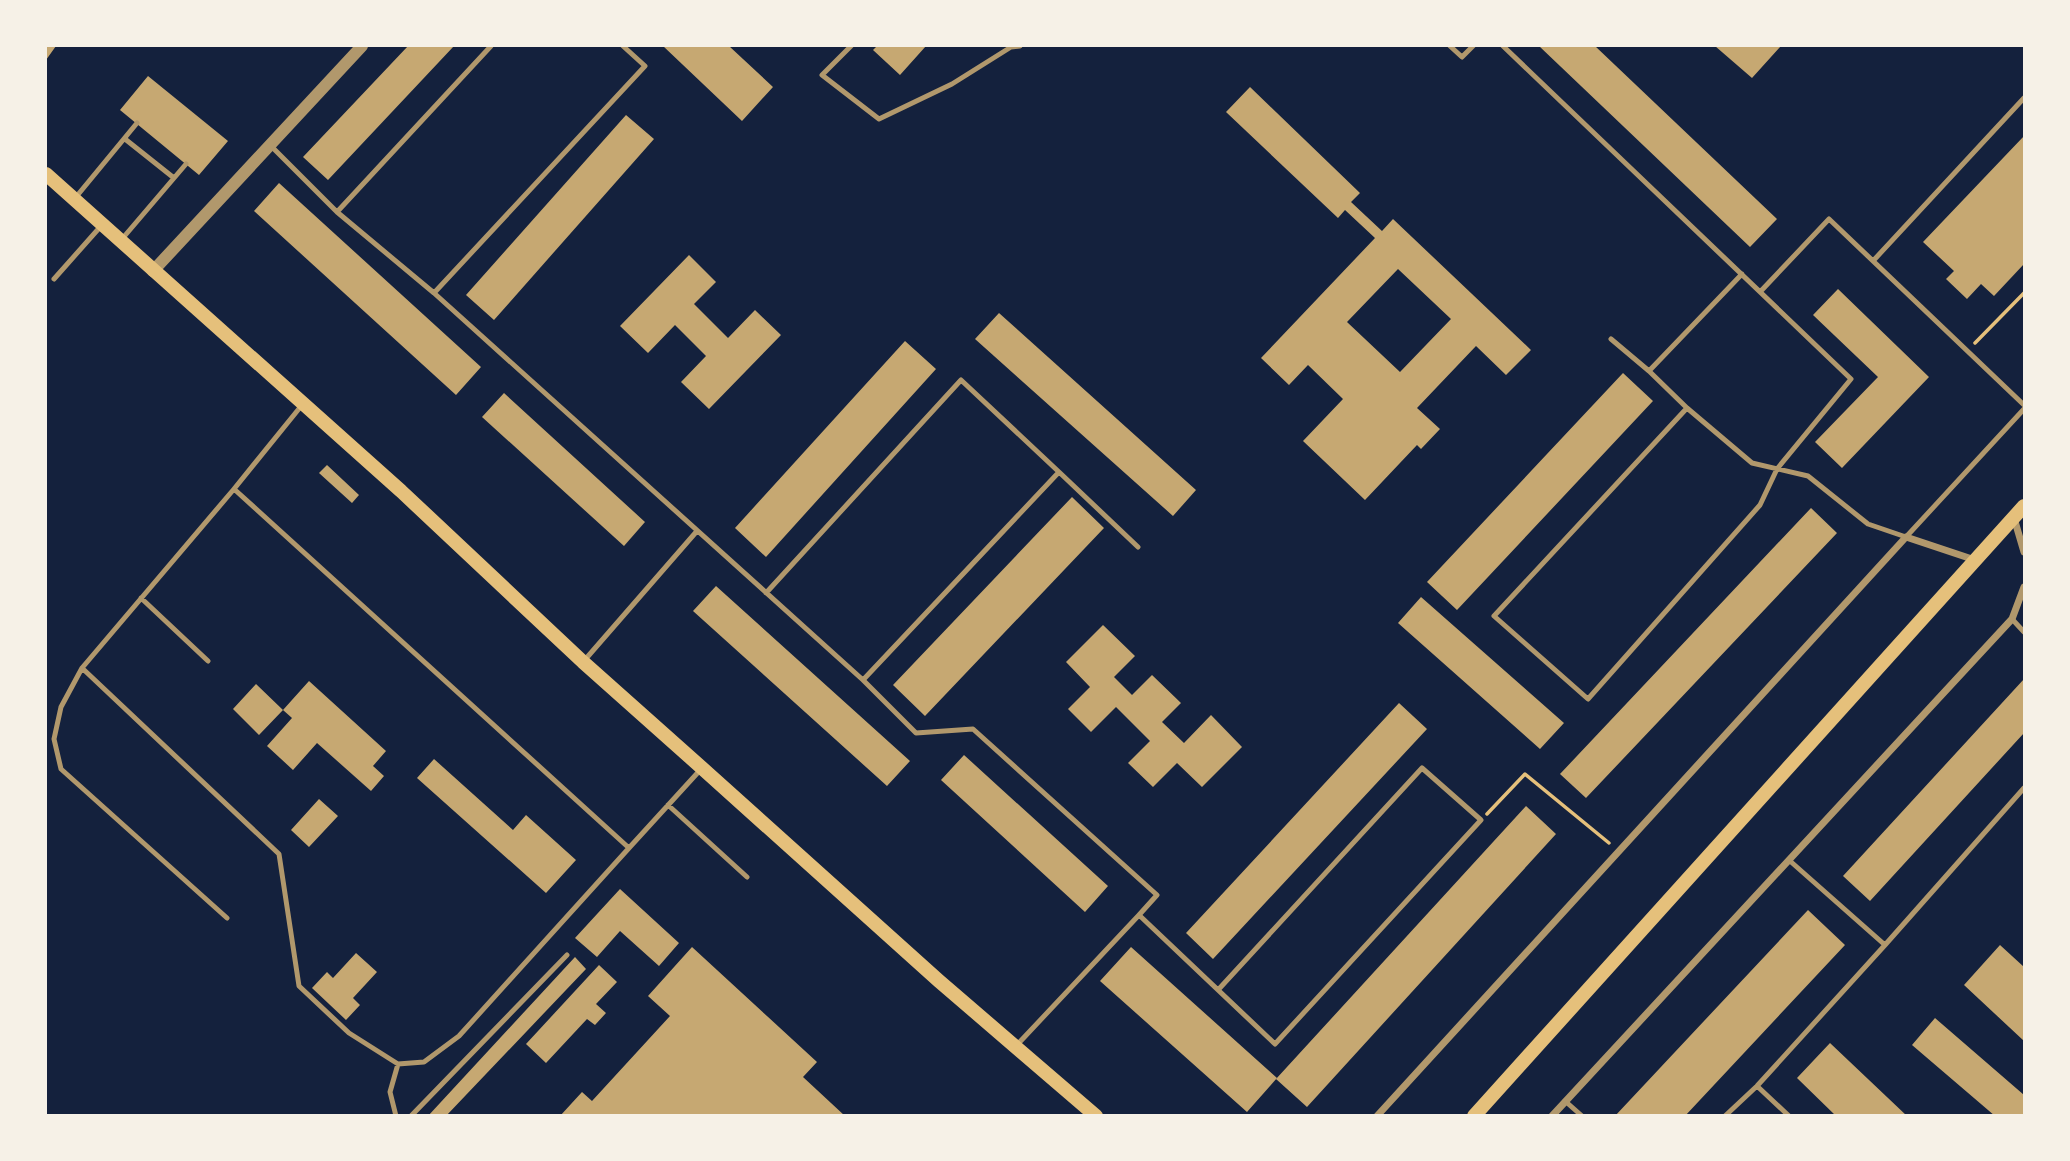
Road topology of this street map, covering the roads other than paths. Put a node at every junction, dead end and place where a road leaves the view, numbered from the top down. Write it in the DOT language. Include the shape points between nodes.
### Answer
graph roads {
  1 [pos="362,46"];
  2 [pos="491,46"];
  3 [pos="623,46"];
  4 [pos="851,46"];
  5 [pos="1020,46"];
  6 [pos="1450,46"];
  7 [pos="1473,46"];
  8 [pos="1503,46"];
  9 [pos="2025,98"];
  10 [pos="136,123"];
  11 [pos="125,139"];
  12 [pos="270,145"];
  13 [pos="186,164"];
  14 [pos="46,174"];
  15 [pos="174,178"];
  16 [pos="74,200"];
  17 [pos="337,212"];
  18 [pos="102,225"];
  19 [pos="120,242"];
  20 [pos="1873,261"];
  21 [pos="153,271"];
  22 [pos="1742,274"];
  23 [pos="54,279"];
  24 [pos="1760,292"];
  25 [pos="433,293"];
  26 [pos="1611,339"];
  27 [pos="1650,371"];
  28 [pos="304,403"];
  29 [pos="2025,407"];
  30 [pos="1687,408"];
  31 [pos="1777,469"];
  32 [pos="1059,472"];
  33 [pos="234,489"];
  34 [pos="2025,506"];
  35 [pos="2014,518"];
  36 [pos="697,531"];
  37 [pos="1906,537"];
  38 [pos="1138,547"];
  39 [pos="2025,552"];
  40 [pos="1975,560"];
  41 [pos="2025,587"];
  42 [pos="766,593"];
  43 [pos="141,598"];
  44 [pos="2012,619"];
  45 [pos="2025,632"];
  46 [pos="208,661"];
  47 [pos="583,662"];
  48 [pos="82,668"];
  49 [pos="863,680"];
  50 [pos="702,768"];
  51 [pos="2025,788"];
  52 [pos="668,805"];
  53 [pos="629,848"];
  54 [pos="1790,861"];
  55 [pos="747,877"];
  56 [pos="1139,915"];
  57 [pos="227,918"];
  58 [pos="1885,945"];
  59 [pos="567,955"];
  60 [pos="1218,990"];
  61 [pos="1016,1046"];
  62 [pos="398,1064"];
  63 [pos="1757,1086"];
  64 [pos="1565,1101"];
  65 [pos="396,1115"];
  66 [pos="411,1115"];
  67 [pos="1096,1115"];
  68 [pos="1377,1115"];
  69 [pos="1474,1115"];
  70 [pos="1552,1115"];
  71 [pos="1582,1115"];
  72 [pos="1725,1115"];
  73 [pos="1789,1115"];
  1 -- 12 [label="street"];
  2 -- 17 [label="lane"];
  3 -- 25 [label="lane" via="645,66"];
  4 -- 5 [label="lane" via="822,75 879,119"];
  6 -- 7 [label="lane" via="1462,57"];
  8 -- 22 [label="lane"];
  9 -- 20 [label="lane"];
  10 -- 11 [label="lane"];
  11 -- 15 [label="lane"];
  11 -- 16 [label="lane"];
  12 -- 17 [label="lane"];
  12 -- 21 [label="street"];
  13 -- 15 [label="lane"];
  14 -- 16 [label="main road"];
  15 -- 19 [label="lane"];
  16 -- 18 [label="main road"];
  17 -- 25 [label="lane"];
  18 -- 19 [label="main road"];
  18 -- 23 [label="lane"];
  19 -- 21 [label="main road"];
  20 -- 24 [label="lane" via="1829,219"];
  20 -- 29 [label="lane"];
  21 -- 28 [label="main road"];
  22 -- 24 [label="lane"];
  22 -- 27 [label="lane"];
  24 -- 31 [label="lane" via="1852,379"];
  25 -- 36 [label="lane"];
  26 -- 27 [label="lane"];
  27 -- 30 [label="lane"];
  28 -- 33 [label="lane"];
  28 -- 47 [label="main road"];
  29 -- 37 [label="lane"];
  30 -- 31 [label="lane" via="1752,463"];
  30 -- 31 [label="lane" via="1494,616 1588,699 1760,505"];
  31 -- 37 [label="lane" via="1808,476 1868,524"];
  32 -- 38 [label="lane"];
  32 -- 42 [label="lane" via="961,380"];
  32 -- 49 [label="lane"];
  33 -- 43 [label="lane"];
  33 -- 53 [label="lane"];
  34 -- 35 [label="main road"];
  35 -- 39 [label="street"];
  35 -- 40 [label="main road"];
  36 -- 42 [label="lane"];
  36 -- 47 [label="lane"];
  37 -- 40 [label="street"];
  37 -- 68 [label="street"];
  40 -- 69 [label="main road"];
  41 -- 44 [label="street"];
  42 -- 49 [label="lane"];
  43 -- 46 [label="lane"];
  43 -- 48 [label="lane"];
  44 -- 45 [label="lane"];
  44 -- 54 [label="street"];
  47 -- 50 [label="main road"];
  48 -- 57 [label="lane" via="61,707 54,739 61,769"];
  48 -- 62 [label="lane" via="279,854 299,986 349,1033"];
  49 -- 56 [label="lane" via="916,733 973,729 1157,895"];
  50 -- 52 [label="lane"];
  50 -- 61 [label="main road"];
  51 -- 58 [label="lane"];
  52 -- 53 [label="lane"];
  52 -- 55 [label="lane"];
  53 -- 62 [label="lane" via="459,1036 424,1062"];
  54 -- 58 [label="lane"];
  54 -- 64 [label="street"];
  56 -- 60 [label="lane"];
  56 -- 61 [label="lane"];
  58 -- 63 [label="lane"];
  59 -- 66 [label="lane"];
  60 -- 60 [label="lane" via="1275,1044 1481,820 1422,768"];
  61 -- 67 [label="main road"];
  62 -- 65 [label="lane" via="390,1093"];
  63 -- 72 [label="lane"];
  63 -- 73 [label="lane"];
  64 -- 70 [label="street"];
  64 -- 71 [label="lane"];
}
